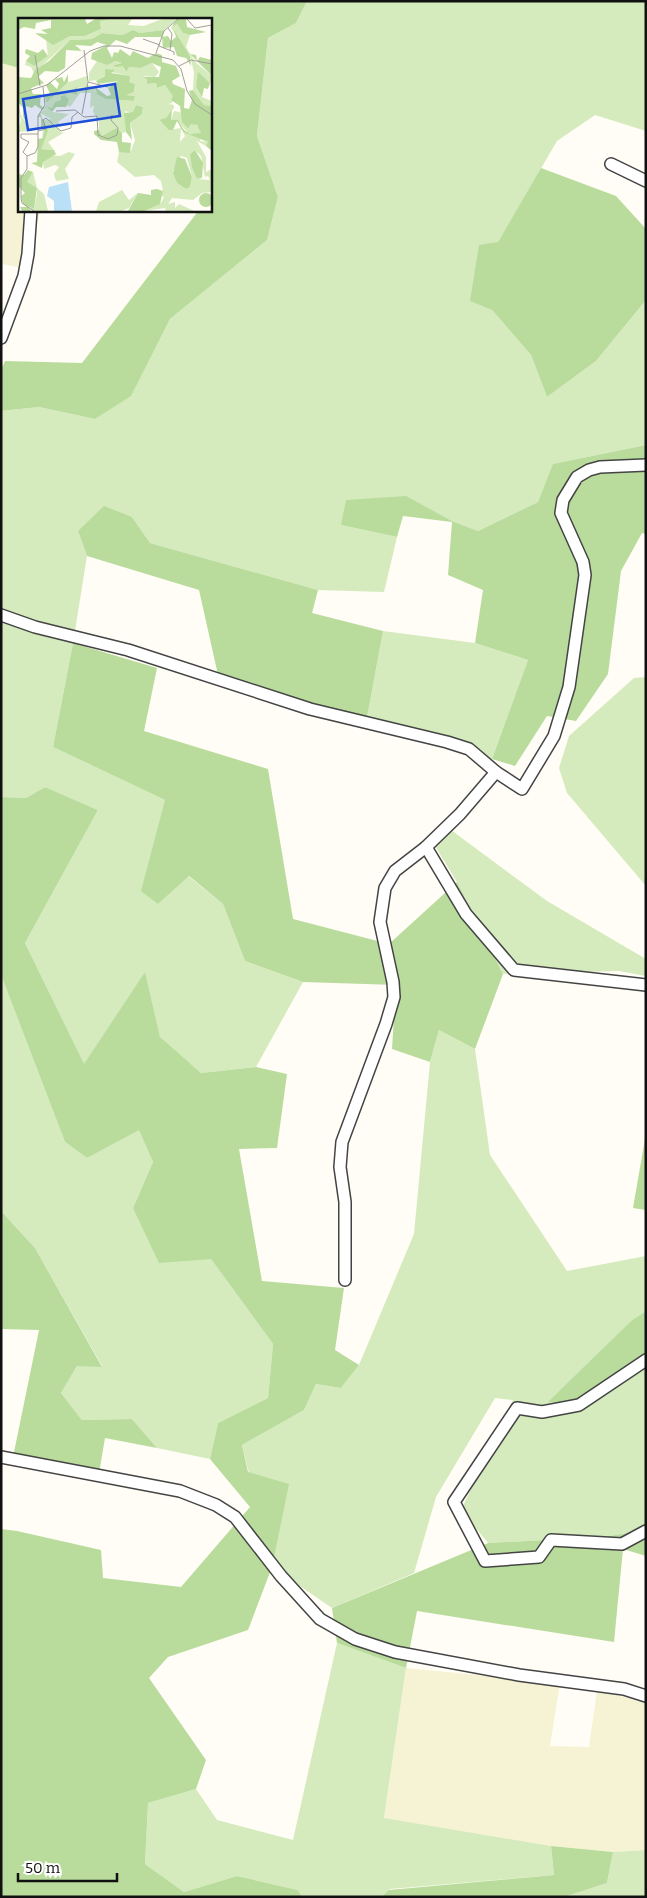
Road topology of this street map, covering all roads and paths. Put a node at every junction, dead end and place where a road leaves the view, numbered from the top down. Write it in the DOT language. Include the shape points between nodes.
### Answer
graph roads {
  1 [pos="612,164"];
  2 [pos="646,181"];
  3 [pos="31,211"];
  4 [pos="1,338"];
  5 [pos="646,465"];
  6 [pos="1,615"];
  7 [pos="496,772"];
  8 [pos="426,848"];
  9 [pos="646,985"];
  10 [pos="345,1280"];
  11 [pos="646,1360"];
  12 [pos="1,1457"];
  13 [pos="646,1531"];
  14 [pos="646,1696"];
  1 -- 2 [label="street"];
  3 -- 4 [label="street" via="24,276"];
  5 -- 7 [label="street" via="589,470 577,477 563,500 561,513 583,562 585,575 569,687 554,736 522,789"];
  6 -- 7 [label="street" via="35,627 128,650 310,709 454,744 469,749"];
  7 -- 8 [label="street"];
  8 -- 9 [label="street" via="466,914 514,970"];
  8 -- 10 [label="street" via="395,871 385,888 380,922 394,997 342,1142 340,1167 345,1202"];
  11 -- 13 [label="street" via="579,1405 542,1412 518,1408 454,1502 486,1561 539,1557 551,1540 622,1544"];
  12 -- 14 [label="street" via="180,1491 216,1504 235,1517 320,1620 355,1639 395,1652 520,1675 624,1689"];
}
